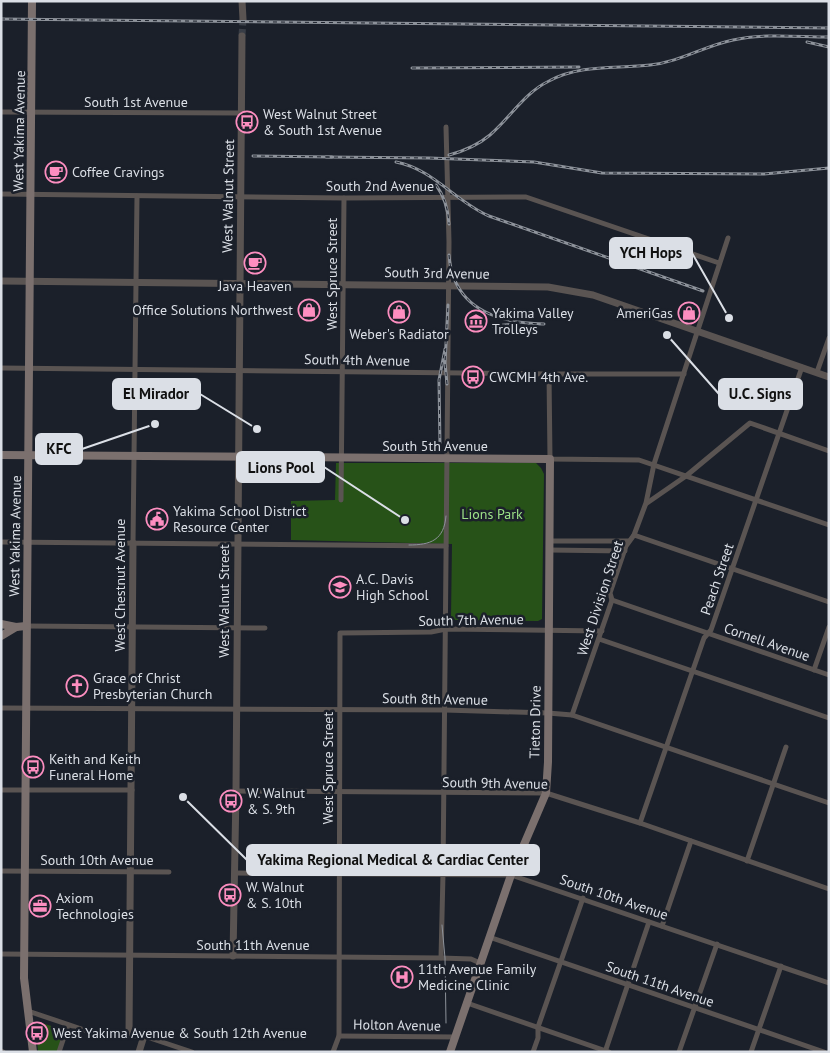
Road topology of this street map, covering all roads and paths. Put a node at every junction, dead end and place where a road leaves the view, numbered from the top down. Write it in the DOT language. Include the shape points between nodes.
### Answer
graph roads {
  1 [pos="32,1"];
  2 [pos="242,1"];
  3 [pos="242,19"];
  4 [pos="242,36"];
  5 [pos="1,112"];
  6 [pos="31,113"];
  7 [pos="241,113"];
  8 [pos="446,127"];
  9 [pos="1,194"];
  10 [pos="30,195"];
  11 [pos="137,196"];
  12 [pos="241,196"];
  13 [pos="448,197"];
  14 [pos="344,198"];
  15 [pos="728,238"];
  16 [pos="719,263"];
  17 [pos="1,281"];
  18 [pos="30,282"];
  19 [pos="136,282"];
  20 [pos="239,284"];
  21 [pos="343,284"];
  22 [pos="448,285"];
  23 [pos="699,331"];
  24 [pos="829,338"];
  25 [pos="802,367"];
  26 [pos="1,368"];
  27 [pos="29,368"];
  28 [pos="134,370"];
  29 [pos="240,370"];
  30 [pos="343,371"];
  31 [pos="447,372"];
  32 [pos="816,372"];
  33 [pos="549,374"];
  34 [pos="684,374"];
  35 [pos="829,377"];
  36 [pos="779,433"];
  37 [pos="829,451"];
  38 [pos="1,455"];
  39 [pos="29,455"];
  40 [pos="134,456"];
  41 [pos="239,456"];
  42 [pos="342,458"];
  43 [pos="447,458"];
  44 [pos="550,459"];
  45 [pos="654,464"];
  46 [pos="686,476"];
  47 [pos="341,500"];
  48 [pos="756,500"];
  49 [pos="646,503"];
  50 [pos="829,525"];
  51 [pos="634,534"];
  52 [pos="550,541"];
  53 [pos="628,541"];
  54 [pos="1,542"];
  55 [pos="28,542"];
  56 [pos="132,543"];
  57 [pos="237,544"];
  58 [pos="446,546"];
  59 [pos="549,550"];
  60 [pos="625,551"];
  61 [pos="733,568"];
  62 [pos="612,600"];
  63 [pos="829,602"];
  64 [pos="1,624"];
  65 [pos="26,626"];
  66 [pos="133,626"];
  67 [pos="16,627"];
  68 [pos="236,628"];
  69 [pos="265,628"];
  70 [pos="829,628"];
  71 [pos="446,629"];
  72 [pos="549,630"];
  73 [pos="602,631"];
  74 [pos="340,633"];
  75 [pos="708,633"];
  76 [pos="1,636"];
  77 [pos="599,638"];
  78 [pos="693,670"];
  79 [pos="814,670"];
  80 [pos="829,675"];
  81 [pos="1,708"];
  82 [pos="26,708"];
  83 [pos="132,708"];
  84 [pos="236,710"];
  85 [pos="340,710"];
  86 [pos="445,710"];
  87 [pos="548,713"];
  88 [pos="572,716"];
  89 [pos="829,718"];
  90 [pos="786,747"];
  91 [pos="667,748"];
  92 [pos="773,784"];
  93 [pos="1,790"];
  94 [pos="26,790"];
  95 [pos="132,790"];
  96 [pos="236,790"];
  97 [pos="340,792"];
  98 [pos="444,793"];
  99 [pos="546,793"];
  100 [pos="829,803"];
  101 [pos="640,823"];
  102 [pos="690,841"];
  103 [pos="747,861"];
  104 [pos="1,872"];
  105 [pos="25,872"];
  106 [pos="131,872"];
  107 [pos="169,872"];
  108 [pos="234,873"];
  109 [pos="338,874"];
  110 [pos="443,874"];
  111 [pos="510,875"];
  112 [pos="829,889"];
  113 [pos="583,898"];
  114 [pos="649,922"];
  115 [pos="662,926"];
  116 [pos="488,937"];
  117 [pos="717,944"];
  118 [pos="1,954"];
  119 [pos="24,954"];
  120 [pos="130,955"];
  121 [pos="233,956"];
  122 [pos="338,957"];
  123 [pos="441,958"];
  124 [pos="561,962"];
  125 [pos="480,963"];
  126 [pos="781,966"];
  127 [pos="829,983"];
  128 [pos="628,985"];
  129 [pos="467,1003"];
  130 [pos="694,1008"];
  131 [pos="28,1011"];
  132 [pos="68,1025"];
  133 [pos="538,1027"];
  134 [pos="759,1030"];
  135 [pos="129,1035"];
  136 [pos="144,1036"];
  137 [pos="339,1036"];
  138 [pos="455,1037"];
  139 [pos="606,1051"];
  140 [pos="33,1052"];
  141 [pos="59,1052"];
  142 [pos="139,1052"];
  143 [pos="192,1052"];
  144 [pos="334,1052"];
  145 [pos="450,1052"];
  146 [pos="533,1052"];
  147 [pos="679,1052"];
  148 [pos="751,1052"];
  149 [pos="824,1052"];
  1 -- 6 [label="main road, West Yakima Avenue"];
  2 -- 3 [label="street"];
  4 -- 7 [label="street, West Walnut Street"];
  5 -- 6 [label="street, South 1st Avenue"];
  6 -- 7 [label="street, South 1st Avenue"];
  6 -- 10 [label="main road, West Yakima Avenue"];
  7 -- 12 [label="street, West Walnut Street"];
  8 -- 13 [label="street"];
  9 -- 10 [label="street, South 2nd Avenue"];
  10 -- 11 [label="street, South 2nd Avenue"];
  10 -- 18 [label="main road, West Yakima Avenue"];
  11 -- 12 [label="street, South 2nd Avenue"];
  11 -- 19 [label="street, West Chestnut Avenue"];
  12 -- 14 [label="street, South 2nd Avenue"];
  12 -- 20 [label="street, West Walnut Street"];
  13 -- 14 [label="street, South 2nd Avenue"];
  13 -- 16 [label="street, South 2nd Avenue" via="532,198"];
  13 -- 22 [label="street"];
  14 -- 21 [label="street, West Spruce Street"];
  15 -- 16 [label="street, West Division Street"];
  16 -- 23 [label="street, West Division Street"];
  17 -- 18 [label="street, South 3rd Avenue"];
  18 -- 19 [label="street, South 3rd Avenue"];
  18 -- 27 [label="main road, West Yakima Avenue"];
  19 -- 20 [label="street, South 3rd Avenue"];
  19 -- 28 [label="street, West Chestnut Avenue"];
  20 -- 21 [label="street, South 3rd Avenue"];
  20 -- 29 [label="street, West Walnut Street"];
  21 -- 22 [label="street, South 3rd Avenue"];
  21 -- 30 [label="street, West Spruce Street"];
  22 -- 23 [label="street, South 3rd Avenue" via="572,290"];
  22 -- 31 [label="street"];
  23 -- 25 [label="street, South 3rd Avenue"];
  23 -- 34 [label="street, West Division Street"];
  24 -- 32 [label="street"];
  25 -- 32 [label="street, South 3rd Avenue"];
  25 -- 36 [label="street, Peach Street"];
  26 -- 27 [label="street, South 4th Avenue"];
  27 -- 28 [label="street, South 4th Avenue"];
  27 -- 39 [label="main road, West Yakima Avenue"];
  28 -- 29 [label="street, South 4th Avenue"];
  28 -- 40 [label="street, West Chestnut Avenue"];
  29 -- 30 [label="street, South 4th Avenue"];
  29 -- 41 [label="street, West Walnut Street"];
  30 -- 31 [label="street, South 4th Avenue"];
  30 -- 42 [label="street, West Spruce Street"];
  31 -- 33 [label="street, South 4th Avenue"];
  31 -- 43 [label="street"];
  32 -- 35 [label="street, South 3rd Avenue"];
  33 -- 34 [label="street, South 4th Avenue"];
  33 -- 44 [label="street, Tieton Drive"];
  34 -- 45 [label="street, West Division Street"];
  36 -- 37 [label="street"];
  36 -- 46 [label="street" via="750,423"];
  36 -- 48 [label="street, Peach Street"];
  38 -- 39 [label="main road, South 5th Avenue"];
  39 -- 40 [label="main road, South 5th Avenue"];
  39 -- 55 [label="main road, West Yakima Avenue"];
  40 -- 41 [label="main road, South 5th Avenue"];
  40 -- 56 [label="street, West Chestnut Avenue"];
  41 -- 42 [label="main road, South 5th Avenue"];
  41 -- 57 [label="street, West Walnut Street"];
  42 -- 43 [label="main road, South 5th Avenue"];
  42 -- 47 [label="street, West Spruce Street"];
  43 -- 44 [label="main road, South 5th Avenue"];
  43 -- 58 [label="street"];
  44 -- 45 [label="street, South 5th Avenue" via="638,460"];
  44 -- 52 [label="main road, Tieton Drive"];
  45 -- 46 [label="street, South 5th Avenue"];
  45 -- 49 [label="street, West Division Street"];
  46 -- 48 [label="street, South 5th Avenue"];
  46 -- 49 [label="street"];
  48 -- 50 [label="street, South 5th Avenue"];
  48 -- 61 [label="street, Peach Street"];
  49 -- 51 [label="street, West Division Street"];
  51 -- 53 [label="street, West Division Street"];
  51 -- 61 [label="street"];
  52 -- 53 [label="street"];
  52 -- 59 [label="main road, Tieton Drive"];
  53 -- 60 [label="street, West Division Street"];
  54 -- 55 [label="street"];
  55 -- 56 [label="street"];
  55 -- 65 [label="main road, West Yakima Avenue"];
  56 -- 57 [label="street"];
  56 -- 66 [label="street, West Chestnut Avenue"];
  57 -- 58 [label="street"];
  57 -- 68 [label="street, West Walnut Street"];
  58 -- 71 [label="street"];
  59 -- 60 [label="street"];
  59 -- 72 [label="main road, Tieton Drive"];
  60 -- 62 [label="street, West Division Street" via="610,593"];
  61 -- 63 [label="street"];
  61 -- 75 [label="street, Peach Street"];
  62 -- 73 [label="street, West Division Street"];
  62 -- 75 [label="street, Cornell Avenue"];
  64 -- 67 [label="main road"];
  65 -- 66 [label="street"];
  65 -- 67 [label="main road"];
  65 -- 82 [label="main road, West Yakima Avenue"];
  66 -- 68 [label="street"];
  66 -- 83 [label="street, West Chestnut Avenue"];
  67 -- 76 [label="main road"];
  68 -- 69 [label="street"];
  68 -- 84 [label="street, West Walnut Street"];
  70 -- 79 [label="street"];
  71 -- 72 [label="street, South 7th Avenue"];
  71 -- 74 [label="street, South 7th Avenue"];
  71 -- 86 [label="street"];
  72 -- 73 [label="street, South 7th Avenue"];
  72 -- 87 [label="main road, Tieton Drive"];
  73 -- 77 [label="street, West Division Street"];
  74 -- 85 [label="street, West Spruce Street"];
  75 -- 78 [label="street, Peach Street"];
  75 -- 79 [label="street, Cornell Avenue"];
  77 -- 78 [label="street"];
  77 -- 88 [label="street, West Division Street"];
  78 -- 89 [label="street"];
  78 -- 91 [label="street, Peach Street"];
  79 -- 80 [label="street, Cornell Avenue"];
  81 -- 82 [label="street, South 8th Avenue"];
  82 -- 83 [label="street, South 8th Avenue"];
  82 -- 94 [label="main road, West Yakima Avenue"];
  83 -- 84 [label="street, South 8th Avenue"];
  83 -- 95 [label="street, West Chestnut Avenue"];
  84 -- 85 [label="street, South 8th Avenue"];
  84 -- 96 [label="street, West Walnut Street"];
  85 -- 86 [label="street, South 8th Avenue"];
  85 -- 97 [label="street, West Spruce Street"];
  86 -- 87 [label="street, South 8th Avenue"];
  86 -- 98 [label="street"];
  87 -- 88 [label="street, South 8th Avenue"];
  87 -- 99 [label="main road, Tieton Drive"];
  88 -- 91 [label="street, South 8th Avenue"];
  90 -- 92 [label="street"];
  91 -- 92 [label="street, South 8th Avenue"];
  91 -- 101 [label="street, Peach Street"];
  92 -- 100 [label="street, South 8th Avenue"];
  92 -- 103 [label="street"];
  93 -- 94 [label="street"];
  94 -- 95 [label="street"];
  94 -- 105 [label="main road, West Yakima Avenue"];
  95 -- 106 [label="street, West Chestnut Avenue"];
  96 -- 97 [label="street, South 9th Avenue"];
  96 -- 108 [label="street, West Walnut Street"];
  97 -- 98 [label="street, South 9th Avenue"];
  97 -- 109 [label="street, West Spruce Street"];
  98 -- 99 [label="street, South 9th Avenue"];
  98 -- 110 [label="street"];
  99 -- 101 [label="street, South 9th Avenue"];
  99 -- 111 [label="main road, Tieton Drive"];
  101 -- 102 [label="street, South 9th Avenue"];
  102 -- 103 [label="street, South 9th Avenue"];
  102 -- 115 [label="street"];
  103 -- 112 [label="street, South 9th Avenue"];
  104 -- 105 [label="street, South 10th Avenue"];
  105 -- 106 [label="street, South 10th Avenue"];
  105 -- 119 [label="main road, West Yakima Avenue"];
  106 -- 107 [label="street, South 10th Avenue"];
  106 -- 120 [label="street, West Chestnut Avenue"];
  108 -- 109 [label="street, South 10th Avenue"];
  108 -- 121 [label="street, West Walnut Street"];
  109 -- 110 [label="street, South 10th Avenue"];
  109 -- 122 [label="street, West Spruce Street"];
  110 -- 111 [label="street, South 10th Avenue"];
  110 -- 123 [label="street"];
  111 -- 113 [label="street, South 10th Avenue"];
  111 -- 116 [label="main road, Tieton Drive"];
  113 -- 114 [label="street, South 10th Avenue"];
  113 -- 124 [label="street"];
  114 -- 115 [label="street, South 10th Avenue"];
  114 -- 128 [label="street"];
  115 -- 117 [label="street, South 10th Avenue"];
  116 -- 124 [label="street, South 11th Avenue"];
  116 -- 125 [label="main road, Tieton Drive"];
  117 -- 126 [label="street, South 10th Avenue"];
  117 -- 130 [label="street"];
  118 -- 119 [label="street, South 11th Avenue"];
  119 -- 120 [label="street, South 11th Avenue"];
  119 -- 131 [label="main road, West Yakima Avenue"];
  120 -- 121 [label="street, South 11th Avenue"];
  120 -- 135 [label="street, West Chestnut Avenue"];
  121 -- 122 [label="street, South 11th Avenue"];
  122 -- 123 [label="street, South 11th Avenue"];
  122 -- 137 [label="street, West Spruce Street"];
  123 -- 125 [label="street, South 11th Avenue" via="471,959"];
  124 -- 128 [label="street, South 11th Avenue"];
  124 -- 133 [label="street"];
  125 -- 129 [label="main road, Tieton Drive"];
  126 -- 127 [label="street, South 10th Avenue"];
  126 -- 134 [label="street"];
  128 -- 130 [label="street, South 11th Avenue"];
  128 -- 139 [label="street"];
  129 -- 133 [label="street"];
  129 -- 138 [label="main road, Tieton Drive"];
  130 -- 134 [label="street, South 11th Avenue"];
  130 -- 147 [label="street"];
  131 -- 132 [label="street"];
  131 -- 140 [label="main road, West Yakima Avenue"];
  132 -- 135 [label="street" via="102,1036"];
  132 -- 141 [label="street"];
  133 -- 139 [label="street"];
  133 -- 146 [label="street"];
  134 -- 148 [label="street"];
  134 -- 149 [label="street, South 11th Avenue"];
  135 -- 136 [label="street"];
  136 -- 142 [label="street"];
  136 -- 143 [label="street"];
  137 -- 138 [label="street, Holton Avenue"];
  137 -- 144 [label="street, West Spruce Street"];
  138 -- 145 [label="main road, Tieton Drive"];
}
